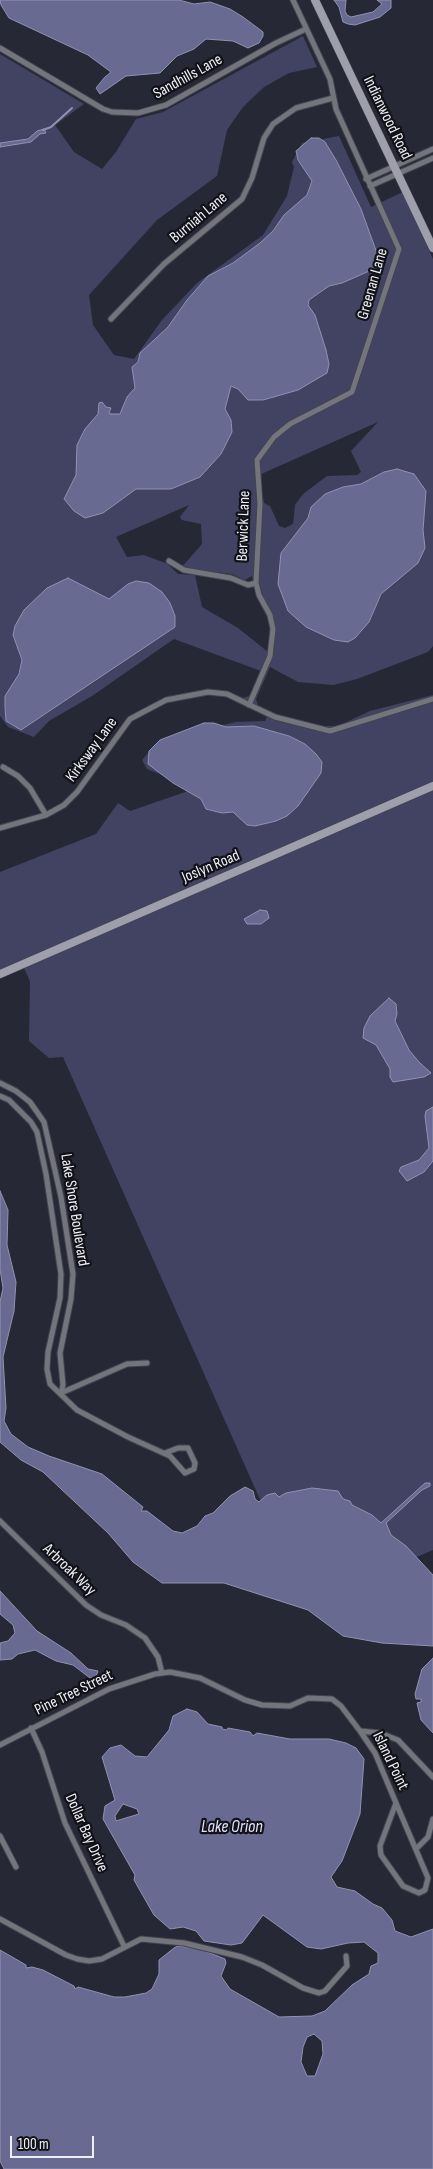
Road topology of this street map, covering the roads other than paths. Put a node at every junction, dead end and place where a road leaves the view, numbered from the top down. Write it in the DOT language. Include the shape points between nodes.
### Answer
graph roads {
  1 [pos="293,0"];
  2 [pos="315,0"];
  3 [pos="306,29"];
  4 [pos="0,48"];
  5 [pos="333,98"];
  6 [pos="433,149"];
  7 [pos="433,158"];
  8 [pos="397,169"];
  9 [pos="366,179"];
  10 [pos="370,186"];
  11 [pos="433,248"];
  12 [pos="111,319"];
  13 [pos="352,392"];
  14 [pos="169,561"];
  15 [pos="256,583"];
  16 [pos="433,698"];
  17 [pos="249,705"];
  18 [pos="3,767"];
  19 [pos="433,786"];
  20 [pos="46,815"];
  21 [pos="0,828"];
  22 [pos="0,974"];
  23 [pos="0,1083"];
  24 [pos="0,1096"];
  25 [pos="147,1363"];
  26 [pos="61,1393"];
  27 [pos="165,1453"];
  28 [pos="0,1521"];
  29 [pos="162,1673"];
  30 [pos="31,1728"];
  31 [pos="360,1731"];
  32 [pos="0,1745"];
  33 [pos="433,1777"];
  34 [pos="396,1803"];
  35 [pos="433,1819"];
  36 [pos="0,1836"];
  37 [pos="416,1849"];
  38 [pos="16,1867"];
  39 [pos="0,1919"];
  40 [pos="124,1946"];
  41 [pos="346,1956"];
  1 -- 3 [label="street, Greenan Lane"];
  2 -- 8 [label="street, Indianwood Road"];
  3 -- 4 [label="street, Sandhills Lane" via="166,105 138,113 103,109"];
  3 -- 5 [label="street, Greenan Lane" via="330,78"];
  5 -- 9 [label="street, Greenan Lane"];
  5 -- 12 [label="street, Burniah Lane" via="296,108 273,124 264,138 242,199 164,264"];
  6 -- 8 [label="street"];
  7 -- 8 [label="street"];
  8 -- 9 [label="street"];
  8 -- 10 [label="street"];
  8 -- 11 [label="street, Indianwood Road"];
  9 -- 10 [label="street, Greenan Lane"];
  10 -- 13 [label="street, Greenan Lane" via="399,249"];
  13 -- 15 [label="street, Berwick Lane" via="290,424 274,437 257,460 260,504"];
  14 -- 15 [label="street" via="184,570 231,578 248,586"];
  15 -- 17 [label="street, Berwick Lane" via="273,629 270,656"];
  16 -- 17 [label="street, Kirksway Lane" via="330,731 286,721"];
  17 -- 20 [label="street, Kirksway Lane" via="227,694 208,692 166,700 142,711 121,730 77,792 64,805"];
  18 -- 20 [label="street" via="30,788"];
  19 -- 22 [label="street, Joslyn Road"];
  20 -- 21 [label="street, Kirksway Lane"];
  23 -- 26 [label="street, Lake Shore Boulevard" via="30,1102 44,1122 60,1188 73,1274 60,1353"];
  24 -- 26 [label="street, Lake Shore Boulevard" via="10,1100 26,1116 37,1132 41,1147 60,1274 60,1298 47,1369 50,1384"];
  25 -- 26 [label="street" via="127,1364"];
  26 -- 27 [label="street, Lake Shore Boulevard" via="77,1410"];
  27 -- 27 [label="street, Lake Shore Boulevard" via="185,1473 194,1469 195,1463 188,1448"];
  28 -- 29 [label="street, Arbroak Way" via="86,1605 145,1638 158,1657"];
  29 -- 30 [label="street, Pine Tree Street" via="109,1688"];
  29 -- 31 [label="street, Pine Tree Street" via="200,1678 262,1705 290,1706 308,1698 332,1699"];
  30 -- 32 [label="street, Pine Tree Street"];
  30 -- 40 [label="street, Dollar Bay Drive" via="66,1823"];
  31 -- 33 [label="street" via="380,1733 398,1740"];
  31 -- 34 [label="street, Island Point" via="375,1753"];
  34 -- 37 [label="street, Island Point"];
  34 -- 37 [label="street, Island Point" via="380,1846 381,1855 403,1886 419,1893 426,1890 428,1878"];
  35 -- 37 [label="street" via="428,1837"];
  36 -- 38 [label="street"];
  39 -- 40 [label="street" via="77,1959 102,1959"];
  40 -- 41 [label="street" via="135,1940 152,1939 210,1949 262,1965 303,1988 319,1993 325,1991 347,1966"];
}
